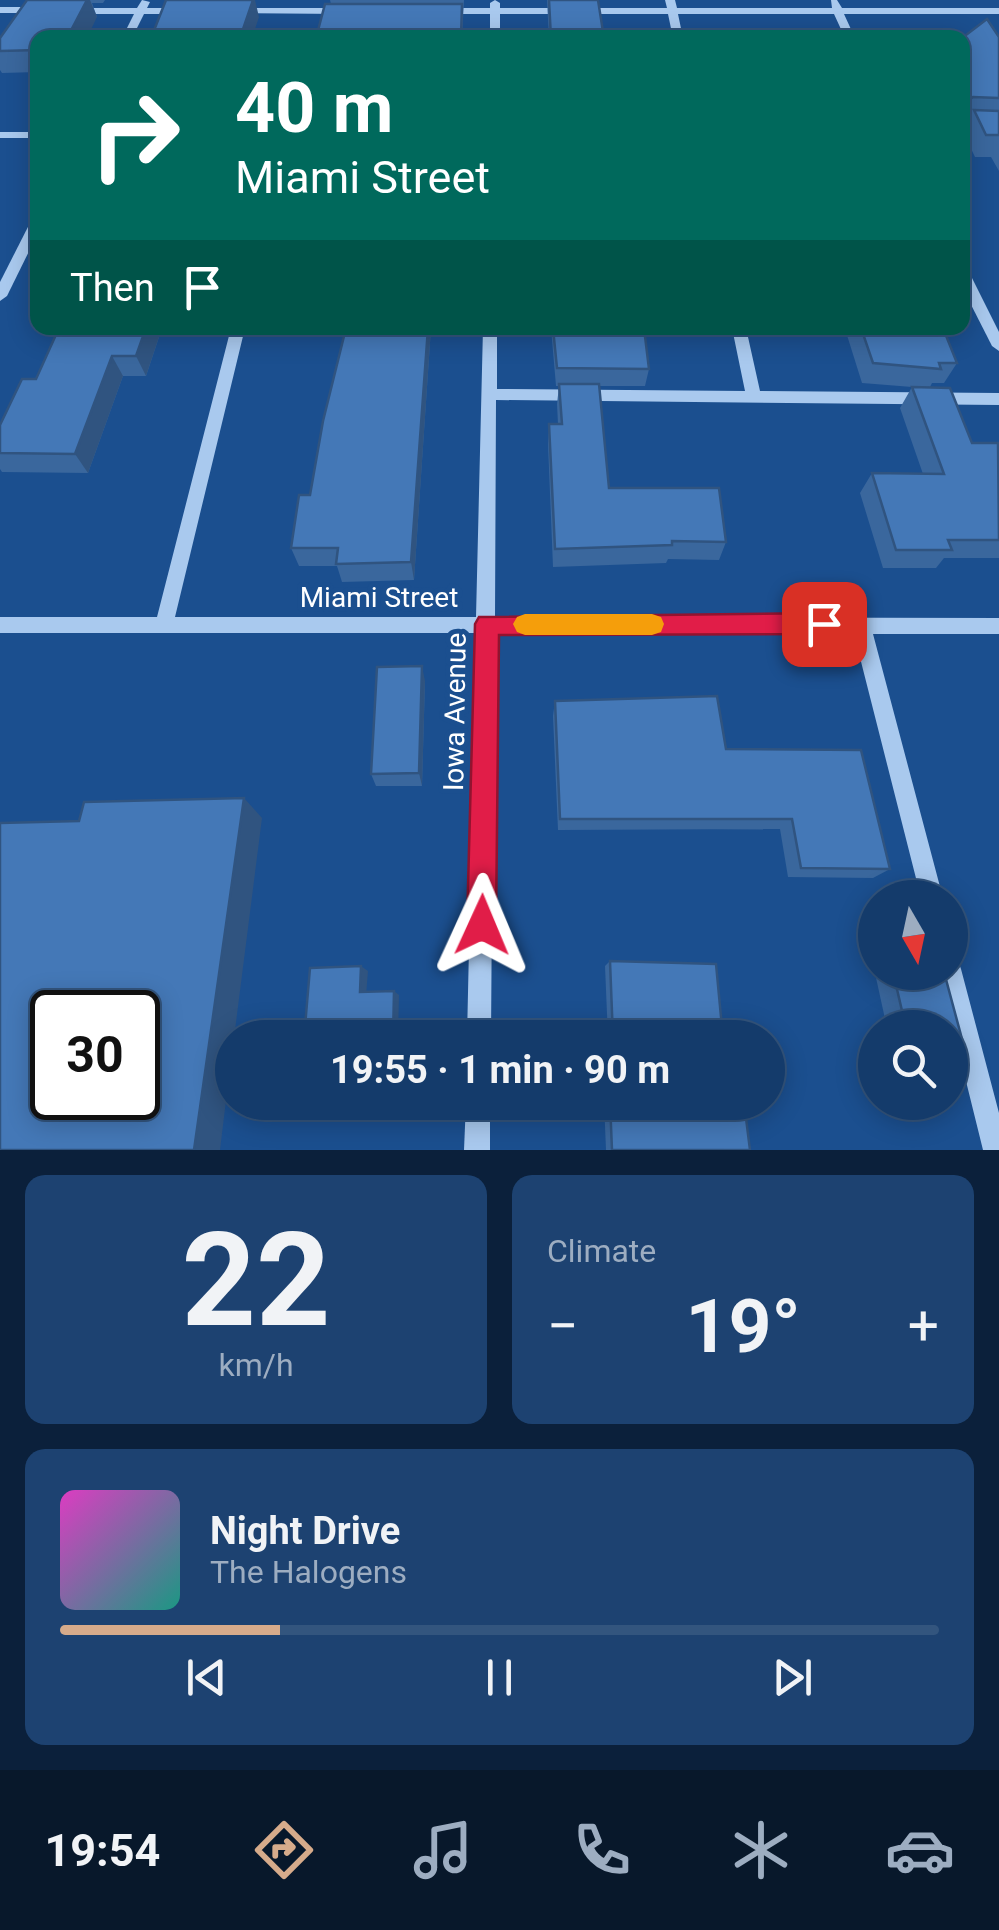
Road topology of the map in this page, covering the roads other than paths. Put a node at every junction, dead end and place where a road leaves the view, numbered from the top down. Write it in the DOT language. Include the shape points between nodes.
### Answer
graph roads {
  1 [pos="143,5"];
  2 [pos="315,5"];
  3 [pos="495,5"];
  4 [pos="671,5"];
  5 [pos="836,5"];
  6 [pos="0,10"];
  7 [pos="53,10"];
  8 [pos="70,10"];
  9 [pos="198,10"];
  10 [pos="218,10"];
  11 [pos="350,11"];
  12 [pos="422,11"];
  13 [pos="999,11"];
  14 [pos="131,30"];
  15 [pos="494,30"];
  16 [pos="676,30"];
  17 [pos="847,30"];
  18 [pos="30,134"];
  19 [pos="0,135"];
  20 [pos="30,235"];
  21 [pos="970,288"];
  22 [pos="0,296"];
  23 [pos="236,335"];
  24 [pos="490,335"];
  25 [pos="740,335"];
  26 [pos="999,346"];
  27 [pos="489,394"];
  28 [pos="754,398"];
  29 [pos="999,399"];
  30 [pos="487,624"];
  31 [pos="862,624"];
  32 [pos="164,625"];
  33 [pos="0,626"];
  34 [pos="999,626"];
  35 [pos="927,880"];
  36 [pos="955,990"];
  37 [pos="480,1020"];
  38 [pos="478,1120"];
  39 [pos="477,1150"];
  40 [pos="996,1150"];
  1 -- 8 [label="street"];
  1 -- 9 [label="street"];
  1 -- 14 [label="street"];
  2 -- 10 [label="street"];
  2 -- 11 [label="street"];
  3 -- 4 [label="street"];
  3 -- 12 [label="street"];
  3 -- 15 [label="street"];
  4 -- 5 [label="street"];
  4 -- 16 [label="street"];
  5 -- 13 [label="street"];
  5 -- 17 [label="street"];
  6 -- 7 [label="street"];
  18 -- 19 [label="street"];
  20 -- 22 [label="street"];
  21 -- 26 [label="street"];
  23 -- 32 [label="street"];
  24 -- 27 [label="street, Iowa Avenue"];
  25 -- 28 [label="street"];
  27 -- 28 [label="street"];
  27 -- 30 [label="street, Iowa Avenue"];
  28 -- 29 [label="street"];
  30 -- 31 [label="street, Miami Street"];
  30 -- 32 [label="street, Miami Street"];
  30 -- 37 [label="street, Iowa Avenue"];
  31 -- 34 [label="street, Miami Street"];
  31 -- 35 [label="street"];
  32 -- 33 [label="street, Miami Street"];
  36 -- 40 [label="street"];
  38 -- 39 [label="street"];
}
